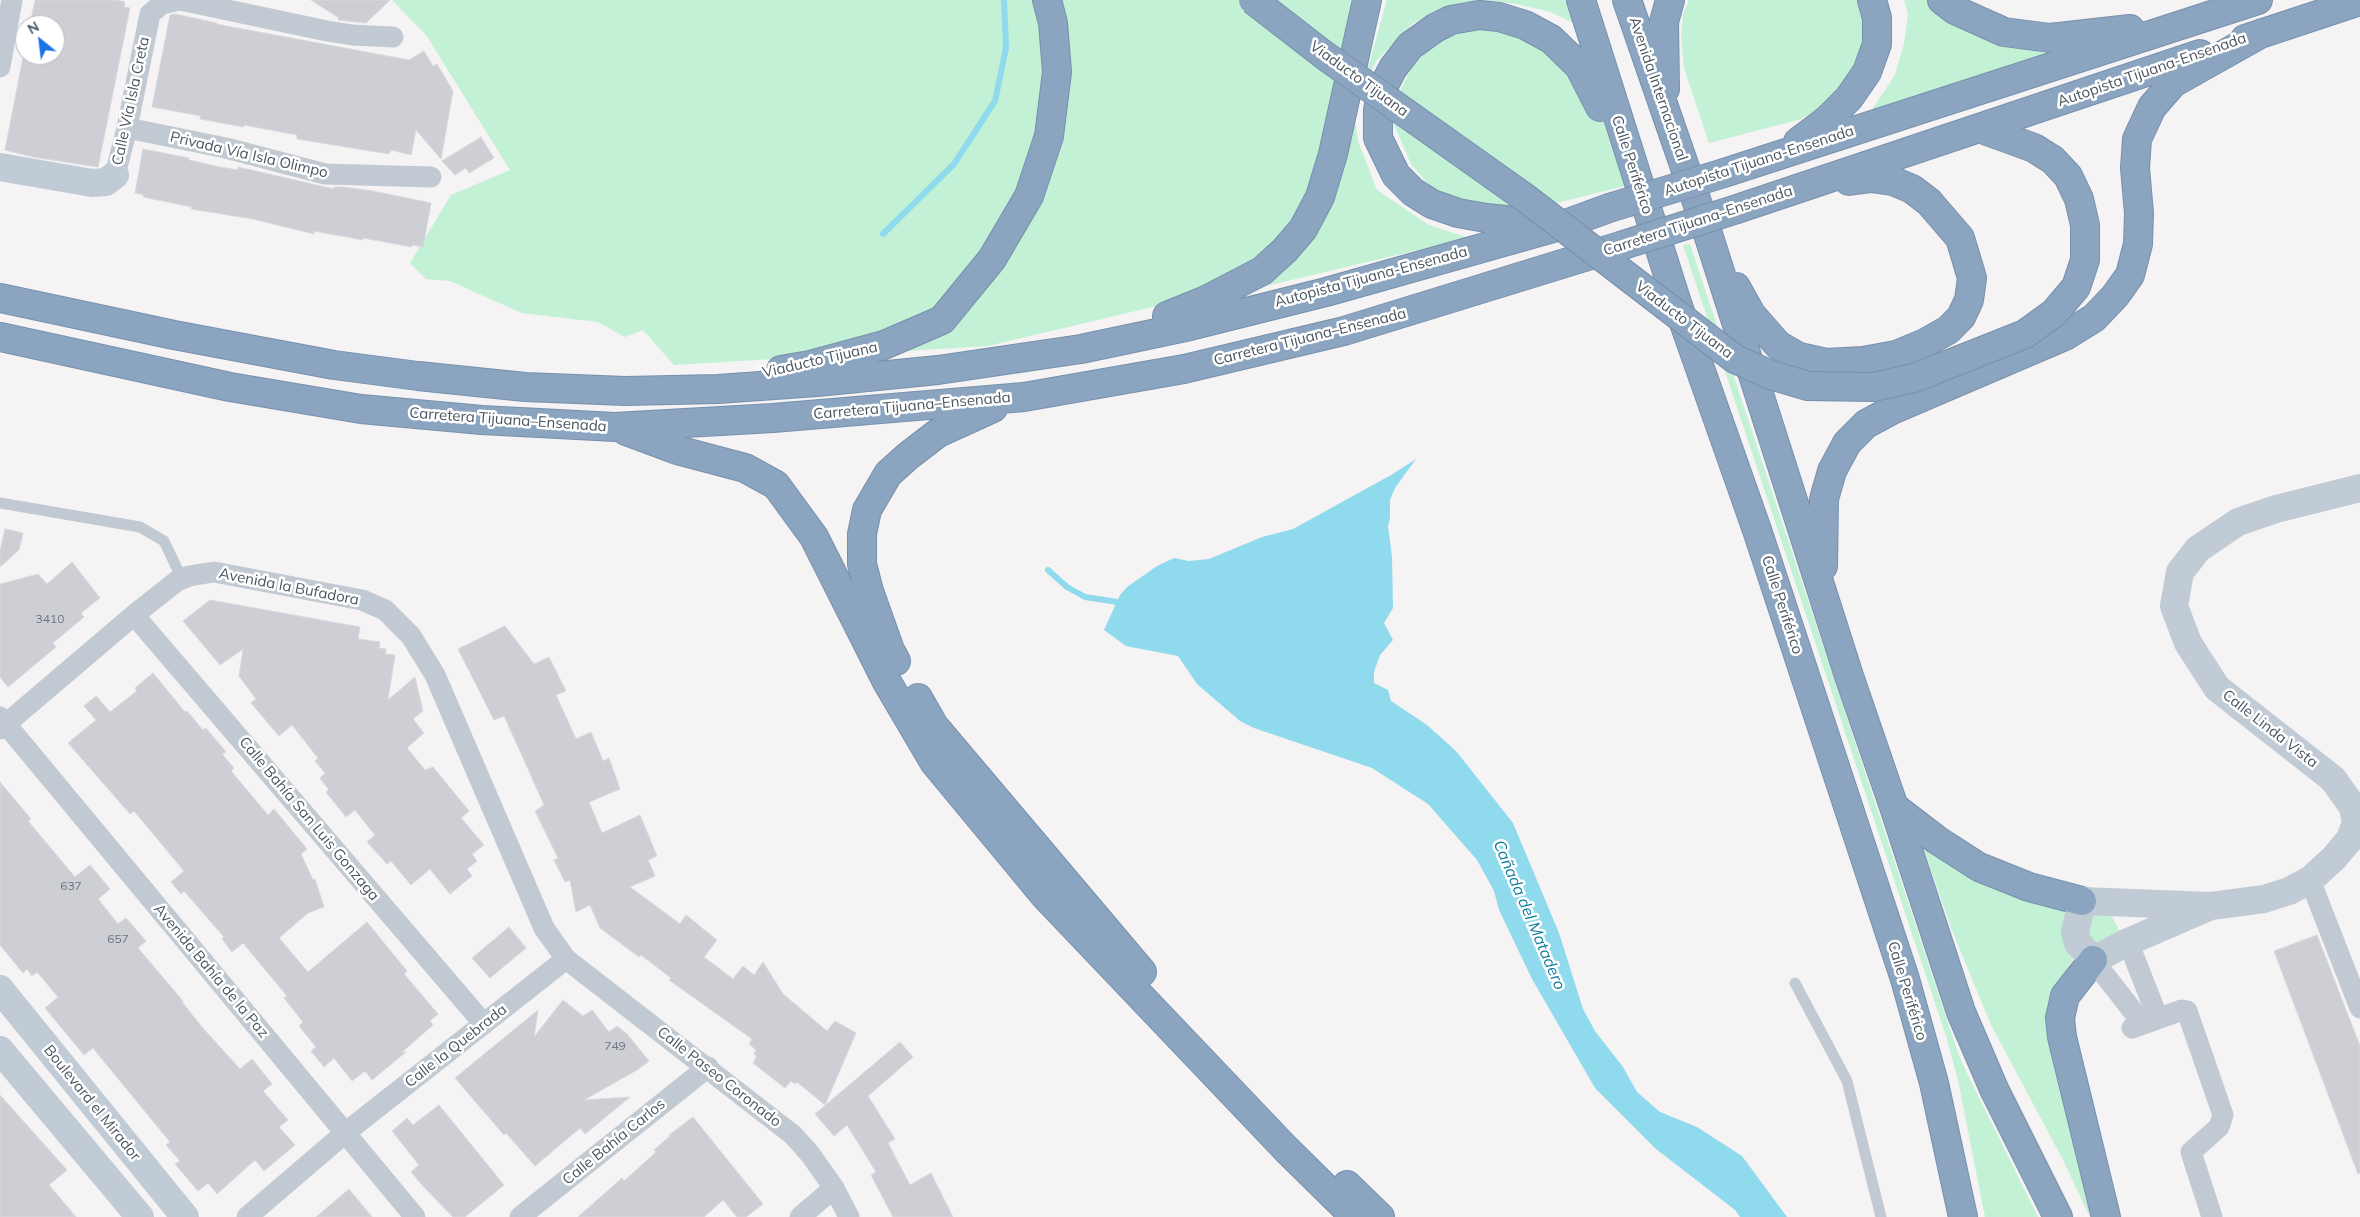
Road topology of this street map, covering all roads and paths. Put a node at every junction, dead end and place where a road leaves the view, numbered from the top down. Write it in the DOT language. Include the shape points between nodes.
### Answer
graph roads {
  1 [pos="12,0"];
  2 [pos="1046,0"];
  3 [pos="1253,0"];
  4 [pos="1367,0"];
  5 [pos="1581,0"];
  6 [pos="1627,0"];
  7 [pos="1670,0"];
  8 [pos="1872,0"];
  9 [pos="1942,0"];
  10 [pos="2258,0"];
  11 [pos="174,1"];
  12 [pos="2360,1"];
  13 [pos="2194,22"];
  14 [pos="2262,33"];
  15 [pos="393,37"];
  16 [pos="0,67"];
  17 [pos="1666,110"];
  18 [pos="127,128"];
  19 [pos="1980,128"];
  20 [pos="1782,154"];
  21 [pos="0,166"];
  22 [pos="1634,172"];
  23 [pos="115,175"];
  24 [pos="431,178"];
  25 [pos="1803,188"];
  26 [pos="1560,226"];
  27 [pos="1708,234"];
  28 [pos="0,298"];
  29 [pos="0,338"];
  30 [pos="1082,349"];
  31 [pos="671,390"];
  32 [pos="1024,397"];
  33 [pos="615,428"];
  34 [pos="2360,488"];
  35 [pos="0,503"];
  36 [pos="182,578"];
  37 [pos="1823,590"];
  38 [pos="134,615"];
  39 [pos="2,723"];
  40 [pos="1894,807"];
  41 [pos="2358,823"];
  42 [pos="2310,880"];
  43 [pos="2082,901"];
  44 [pos="2114,904"];
  45 [pos="2211,906"];
  46 [pos="2128,942"];
  47 [pos="566,959"];
  48 [pos="2093,960"];
  49 [pos="1795,983"];
  50 [pos="0,989"];
  51 [pos="2360,1008"];
  52 [pos="2145,1023"];
  53 [pos="484,1024"];
  54 [pos="0,1050"];
  55 [pos="708,1067"];
  56 [pos="346,1133"];
  57 [pos="834,1188"];
  58 [pos="140,1217"];
  59 [pos="185,1217"];
  60 [pos="247,1217"];
  61 [pos="415,1217"];
  62 [pos="520,1217"];
  63 [pos="800,1217"];
  64 [pos="849,1217"];
  65 [pos="1355,1217"];
  66 [pos="1380,1217"];
  67 [pos="1881,1217"];
  68 [pos="1962,1217"];
  69 [pos="2058,1217"];
  70 [pos="2106,1217"];
  71 [pos="2212,1217"];
  1 -- 16 [label="street"];
  2 -- 31 [label="highway, Viaducto Tijuana" via="1053,23 1057,72 1049,136 1029,196 992,259 942,320 884,345 810,365"];
  3 -- 19 [label="highway, Viaducto Tijuana, bridge" via="1524,197 1735,359 1808,386 1873,387 1914,378 2025,334 2054,314 2076,287 2085,260 2085,225 2079,199 2068,176 2053,160 2034,148"];
  4 -- 30 [label="highway" via="1333,154 1320,196 1303,229 1262,271 1237,286"];
  5 -- 22 [label="highway, Calle Periférico"];
  6 -- 17 [label="highway, Avenida Internacional"];
  7 -- 17 [label="highway" via="1664,22"];
  8 -- 20 [label="highway" via="1877,18 1877,44 1867,72 1827,120"];
  9 -- 13 [label="highway" via="1955,10 2004,32 2050,38"];
  10 -- 13 [label="highway, Autopista Tijuana-Ensenada"];
  11 -- 15 [label="street" via="318,30"];
  11 -- 18 [label="street, Calle Vía Isla Creta" via="150,14"];
  12 -- 14 [label="highway, Autopista Tijuana-Ensenada"];
  13 -- 20 [label="highway, Autopista Tijuana-Ensenada"];
  14 -- 19 [label="highway, Autopista Tijuana-Ensenada"];
  14 -- 37 [label="highway" via="2173,83 2152,107 2137,139 2135,168 2139,213 2136,252 2130,275 2094,318 2065,336 1892,410 1866,424 1847,443 1832,471 1824,499"];
  17 -- 27 [label="highway, Avenida Internacional"];
  18 -- 23 [label="street, Calle Vía Isla Creta"];
  18 -- 24 [label="street, Privada Vía Isla Olimpo" via="226,148 325,174"];
  19 -- 25 [label="highway, Autopista Tijuana-Ensenada"];
  20 -- 26 [label="highway, Autopista Tijuana-Ensenada, bridge"];
  21 -- 23 [label="street, Calle Vía Isla Creta" via="92,183 106,182"];
  22 -- 26 [label="highway" via="1579,66 1551,39 1525,25 1500,17 1479,15 1451,20 1410,46 1382,89 1378,110 1378,138 1396,175 1413,192 1432,204 1458,213"];
  22 -- 68 [label="highway, Calle Periférico" via="1757,530 1905,980 1934,1083"];
  25 -- 27 [label="highway" via="1871,178 1906,187 1929,202 1960,238 1967,258 1972,278 1968,300 1960,317 1948,330 1896,355 1863,362 1826,363 1799,357 1778,345 1751,314"];
  25 -- 32 [label="highway, Carretera Tijuana–Ensenada, bridge" via="1344,332 1184,370"];
  26 -- 30 [label="highway, Autopista Tijuana-Ensenada" via="1326,292"];
  27 -- 37 [label="highway"];
  28 -- 31 [label="highway" via="343,366 525,387"];
  29 -- 33 [label="highway, Carretera Tijuana–Ensenada" via="230,387 362,410"];
  30 -- 31 [label="highway" via="938,370 817,382"];
  32 -- 33 [label="highway, Carretera Tijuana–Ensenada"];
  32 -- 66 [label="highway" via="962,420 938,433 888,474 876,492 867,510 862,534 862,564 890,650 934,726 1124,952"];
  33 -- 65 [label="highway" via="677,450 745,468 776,486 814,537 888,682 934,762 1045,896"];
  34 -- 41 [label="street, Calle Linda Vista" via="2238,522 2198,548 2180,572 2174,606 2188,643 2217,688 2333,779 2353,807"];
  35 -- 36 [label="lane" via="140,527 164,541"];
  36 -- 38 [label="street, Avenida la Bufadora"];
  36 -- 47 [label="street, Avenida la Bufadora" via="214,572 362,600 385,610 411,636 435,675 544,928"];
  37 -- 40 [label="highway"];
  38 -- 39 [label="street, Avenida la Bufadora"];
  38 -- 53 [label="street, Calle Bahía San Luis Gonzaga"];
  39 -- 56 [label="street, Avenida Bahía de la Paz"];
  40 -- 43 [label="highway" via="1979,867 2029,887"];
  40 -- 69 [label="highway" via="1961,1012 1994,1089"];
  41 -- 42 [label="street, Calle Linda Vista" via="2350,838"];
  42 -- 45 [label="street, Calle Linda Vista" via="2264,899"];
  42 -- 51 [label="street"];
  43 -- 44 [label="street, Calle Linda Vista"];
  43 -- 48 [label="street" via="2075,932 2078,943"];
  44 -- 45 [label="street, Calle Linda Vista"];
  44 -- 46 [label="street"];
  45 -- 46 [label="street, Calle Linda Vista"];
  46 -- 48 [label="street, Calle Linda Vista"];
  46 -- 52 [label="street"];
  47 -- 53 [label="street, Calle la Quebrada"];
  47 -- 55 [label="street, Calle Paseo Coronado"];
  48 -- 52 [label="street"];
  48 -- 70 [label="highway" via="2065,996 2060,1018"];
  49 -- 67 [label="lane" via="1847,1081"];
  50 -- 59 [label="street, Boulevard el Mirador"];
  52 -- 71 [label="street" via="2185,1009 2187,1012 2222,1115 2219,1127 2192,1152"];
  53 -- 56 [label="street, Calle la Quebrada"];
  54 -- 58 [label="street"];
  55 -- 57 [label="street, Calle Paseo Coronado" via="793,1135"];
  55 -- 62 [label="street, Calle Bahía Carlos"];
  56 -- 60 [label="street, Calle la Quebrada"];
  56 -- 61 [label="street, Avenida Bahía de la Paz"];
  57 -- 63 [label="street"];
  57 -- 64 [label="street, Calle Paseo Coronado"];
}
